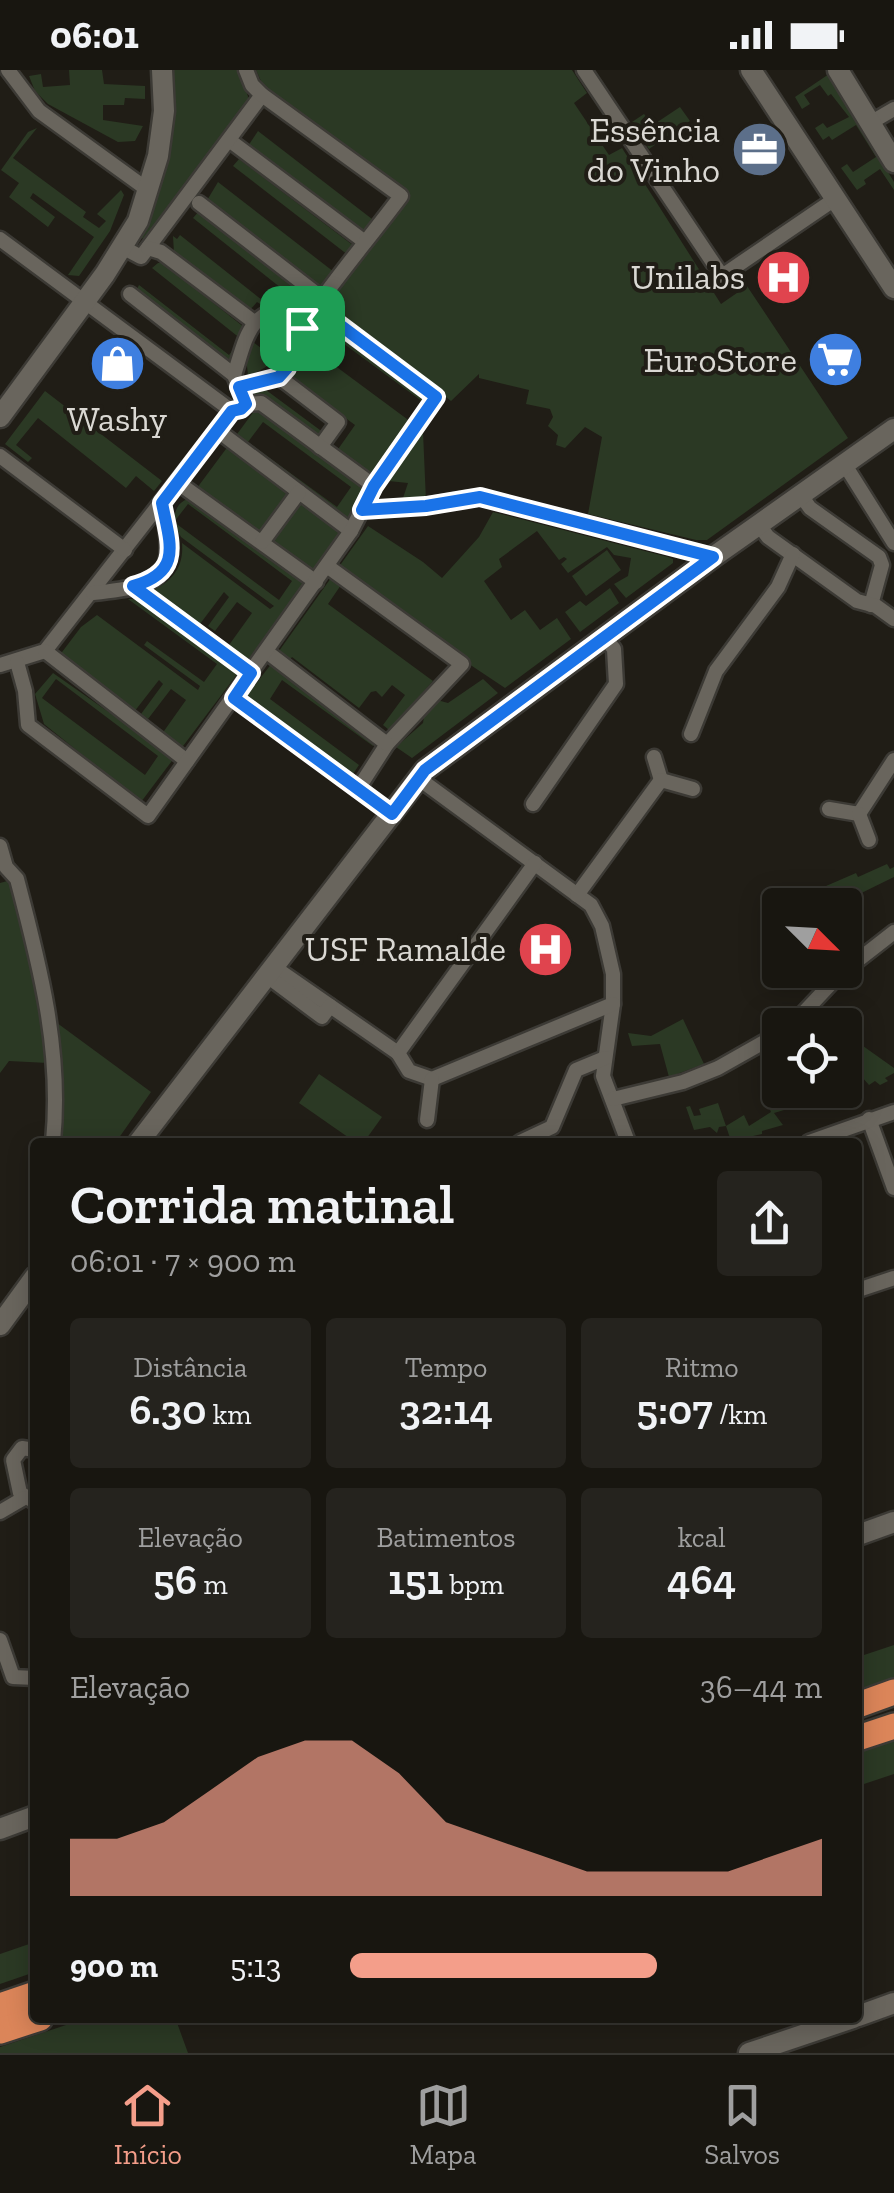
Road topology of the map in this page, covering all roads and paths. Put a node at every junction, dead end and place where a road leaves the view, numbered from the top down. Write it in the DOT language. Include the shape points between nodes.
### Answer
graph roads {
  1 [pos="8,70"];
  2 [pos="162,70"];
  3 [pos="246,70"];
  4 [pos="584,70"];
  5 [pos="751,70"];
  6 [pos="838,70"];
  7 [pos="262,95"];
  8 [pos="894,108"];
  9 [pos="870,123"];
  10 [pos="229,140"];
  11 [pos="894,162"];
  12 [pos="148,190"];
  13 [pos="836,199"];
  14 [pos="199,203"];
  15 [pos="0,239"];
  16 [pos="366,242"];
  17 [pos="124,248"];
  18 [pos="148,248"];
  19 [pos="307,286"];
  20 [pos="894,288"];
  21 [pos="130,294"];
  22 [pos="85,300"];
  23 [pos="296,302"];
  24 [pos="316,306"];
  25 [pos="254,322"];
  26 [pos="279,377"];
  27 [pos="237,381"];
  28 [pos="239,408"];
  29 [pos="0,417"];
  30 [pos="894,429"];
  31 [pos="217,430"];
  32 [pos="320,447"];
  33 [pos="0,456"];
  34 [pos="845,465"];
  35 [pos="177,482"];
  36 [pos="374,486"];
  37 [pos="299,492"];
  38 [pos="800,494"];
  39 [pos="162,503"];
  40 [pos="362,510"];
  41 [pos="759,525"];
  42 [pos="351,531"];
  43 [pos="262,542"];
  44 [pos="894,543"];
  45 [pos="124,550"];
  46 [pos="794,554"];
  47 [pos="713,557"];
  48 [pos="327,566"];
  49 [pos="316,582"];
  50 [pos="133,586"];
  51 [pos="93,593"];
  52 [pos="871,605"];
  53 [pos="894,620"];
  54 [pos="606,638"];
  55 [pos="45,651"];
  56 [pos="267,652"];
  57 [pos="21,660"];
  58 [pos="0,665"];
  59 [pos="251,673"];
  60 [pos="234,698"];
  61 [pos="691,734"];
  62 [pos="387,744"];
  63 [pos="654,757"];
  64 [pos="894,760"];
  65 [pos="188,761"];
  66 [pos="418,778"];
  67 [pos="661,780"];
  68 [pos="358,788"];
  69 [pos="694,789"];
  70 [pos="533,804"];
  71 [pos="829,808"];
  72 [pos="392,814"];
  73 [pos="859,814"];
  74 [pos="868,840"];
  75 [pos="0,846"];
  76 [pos="535,863"];
  77 [pos="3,869"];
  78 [pos="577,894"];
  79 [pos="894,932"];
  80 [pos="270,972"];
  81 [pos="613,1004"];
  82 [pos="808,1008"];
  83 [pos="762,1044"];
  84 [pos="398,1052"];
  85 [pos="605,1058"];
  86 [pos="432,1079"];
  87 [pos="613,1100"];
  88 [pos="894,1112"];
  89 [pos="869,1119"];
  90 [pos="427,1120"];
  91 [pos="54,1138"];
  92 [pos="147,1138"];
  93 [pos="529,1138"];
  94 [pos="627,1138"];
  95 [pos="819,1138"];
  96 [pos="894,1188"];
  97 [pos="894,1278"];
  98 [pos="30,1284"];
  99 [pos="862,1289"];
  100 [pos="0,1325"];
  101 [pos="30,1448"];
  102 [pos="30,1500"];
  103 [pos="0,1512"];
  104 [pos="894,1522"];
  105 [pos="862,1534"];
  106 [pos="0,1640"];
  107 [pos="30,1678"];
  108 [pos="894,1692"];
  109 [pos="862,1704"];
  110 [pos="894,1726"];
  111 [pos="862,1737"];
  112 [pos="30,1818"];
  113 [pos="0,1828"];
  114 [pos="30,1987"];
  115 [pos="0,1996"];
  116 [pos="30,1996"];
  117 [pos="894,2003"];
  118 [pos="0,2006"];
  119 [pos="862,2014"];
  120 [pos="30,2021"];
  121 [pos="838,2023"];
  122 [pos="0,2031"];
  123 [pos="750,2053"];
  1 -- 12 [label="street" via="39,111"];
  2 -- 12 [label="street" via="164,111"];
  3 -- 7 [label="street"];
  4 -- 13 [label="street" via="722,276"];
  5 -- 13 [label="street"];
  6 -- 9 [label="street"];
  7 -- 10 [label="street"];
  7 -- 16 [label="street" via="401,196"];
  8 -- 9 [label="street"];
  9 -- 11 [label="street"];
  10 -- 16 [label="street"];
  10 -- 18 [label="street"];
  12 -- 17 [label="street"];
  13 -- 20 [label="street"];
  14 -- 19 [label="street"];
  15 -- 22 [label="street"];
  16 -- 24 [label="street"];
  17 -- 18 [label="street" via="141,257"];
  17 -- 22 [label="street"];
  18 -- 25 [label="street"];
  19 -- 23 [label="street"];
  19 -- 24 [label="street"];
  21 -- 27 [label="street"];
  22 -- 28 [label="street"];
  22 -- 29 [label="street"];
  23 -- 24 [label="street"];
  23 -- 25 [label="street"];
  24 -- 26 [label="street"];
  24 -- 36 [label="street" via="436,397"];
  25 -- 27 [label="street"];
  26 -- 27 [label="street"];
  26 -- 32 [label="street" via="338,422"];
  27 -- 28 [label="street"];
  28 -- 31 [label="street"];
  28 -- 32 [label="street" via="260,403"];
  30 -- 34 [label="street"];
  31 -- 35 [label="street"];
  31 -- 37 [label="street"];
  32 -- 36 [label="street"];
  33 -- 45 [label="street"];
  34 -- 38 [label="street"];
  34 -- 44 [label="street"];
  35 -- 39 [label="street"];
  35 -- 43 [label="street"];
  36 -- 40 [label="street"];
  37 -- 42 [label="street"];
  37 -- 43 [label="street"];
  38 -- 41 [label="street"];
  38 -- 52 [label="street" via="880,557"];
  39 -- 45 [label="street"];
  39 -- 50 [label="street" via="170,552 166,570"];
  40 -- 42 [label="street"];
  40 -- 47 [label="street" via="480,497"];
  41 -- 46 [label="street"];
  41 -- 47 [label="street"];
  42 -- 48 [label="street"];
  43 -- 49 [label="street"];
  45 -- 51 [label="street"];
  46 -- 52 [label="street"];
  46 -- 61 [label="street" via="717,670"];
  47 -- 54 [label="street"];
  48 -- 49 [label="street"];
  48 -- 62 [label="street" via="462,664"];
  49 -- 56 [label="street"];
  50 -- 51 [label="street"];
  50 -- 59 [label="street"];
  51 -- 55 [label="street"];
  52 -- 53 [label="street"];
  54 -- 66 [label="street"];
  54 -- 70 [label="street" via="614,649 616,684"];
  55 -- 57 [label="street"];
  55 -- 65 [label="street"];
  56 -- 59 [label="street"];
  56 -- 62 [label="street"];
  57 -- 58 [label="street"];
  57 -- 65 [label="street" via="31,675 25,690 28,726 148,816"];
  59 -- 60 [label="street"];
  60 -- 65 [label="street"];
  60 -- 68 [label="street"];
  62 -- 68 [label="street"];
  63 -- 67 [label="street"];
  64 -- 73 [label="street"];
  66 -- 72 [label="street"];
  66 -- 76 [label="street"];
  67 -- 69 [label="street"];
  67 -- 78 [label="street"];
  68 -- 72 [label="street"];
  71 -- 73 [label="street"];
  72 -- 80 [label="street"];
  73 -- 74 [label="street"];
  75 -- 77 [label="street"];
  76 -- 78 [label="street"];
  76 -- 84 [label="street"];
  77 -- 91 [label="street" via="16,879 49,1006"];
  78 -- 81 [label="street" via="602,926"];
  79 -- 82 [label="street"];
  80 -- 84 [label="street"];
  80 -- 92 [label="street"];
  81 -- 85 [label="street"];
  81 -- 86 [label="street"];
  83 -- 87 [label="street" via="683,1082"];
  84 -- 86 [label="street" via="409,1071"];
  85 -- 87 [label="street"];
  85 -- 93 [label="street" via="576,1070 552,1127"];
  86 -- 90 [label="street"];
  87 -- 94 [label="street"];
  88 -- 89 [label="street"];
  89 -- 95 [label="street"];
  89 -- 96 [label="street"];
  97 -- 99 [label="street"];
  98 -- 100 [label="street"];
  101 -- 102 [label="street" via="14,1456 14,1473"];
  102 -- 103 [label="street"];
  104 -- 105 [label="street"];
  106 -- 107 [label="street" via="13,1677"];
  108 -- 109 [label="highway"];
  110 -- 111 [label="highway"];
  112 -- 113 [label="street"];
  114 -- 115 [label="highway"];
  116 -- 118 [label="highway"];
  117 -- 119 [label="street"];
  120 -- 122 [label="highway"];
  121 -- 123 [label="street"];
}
